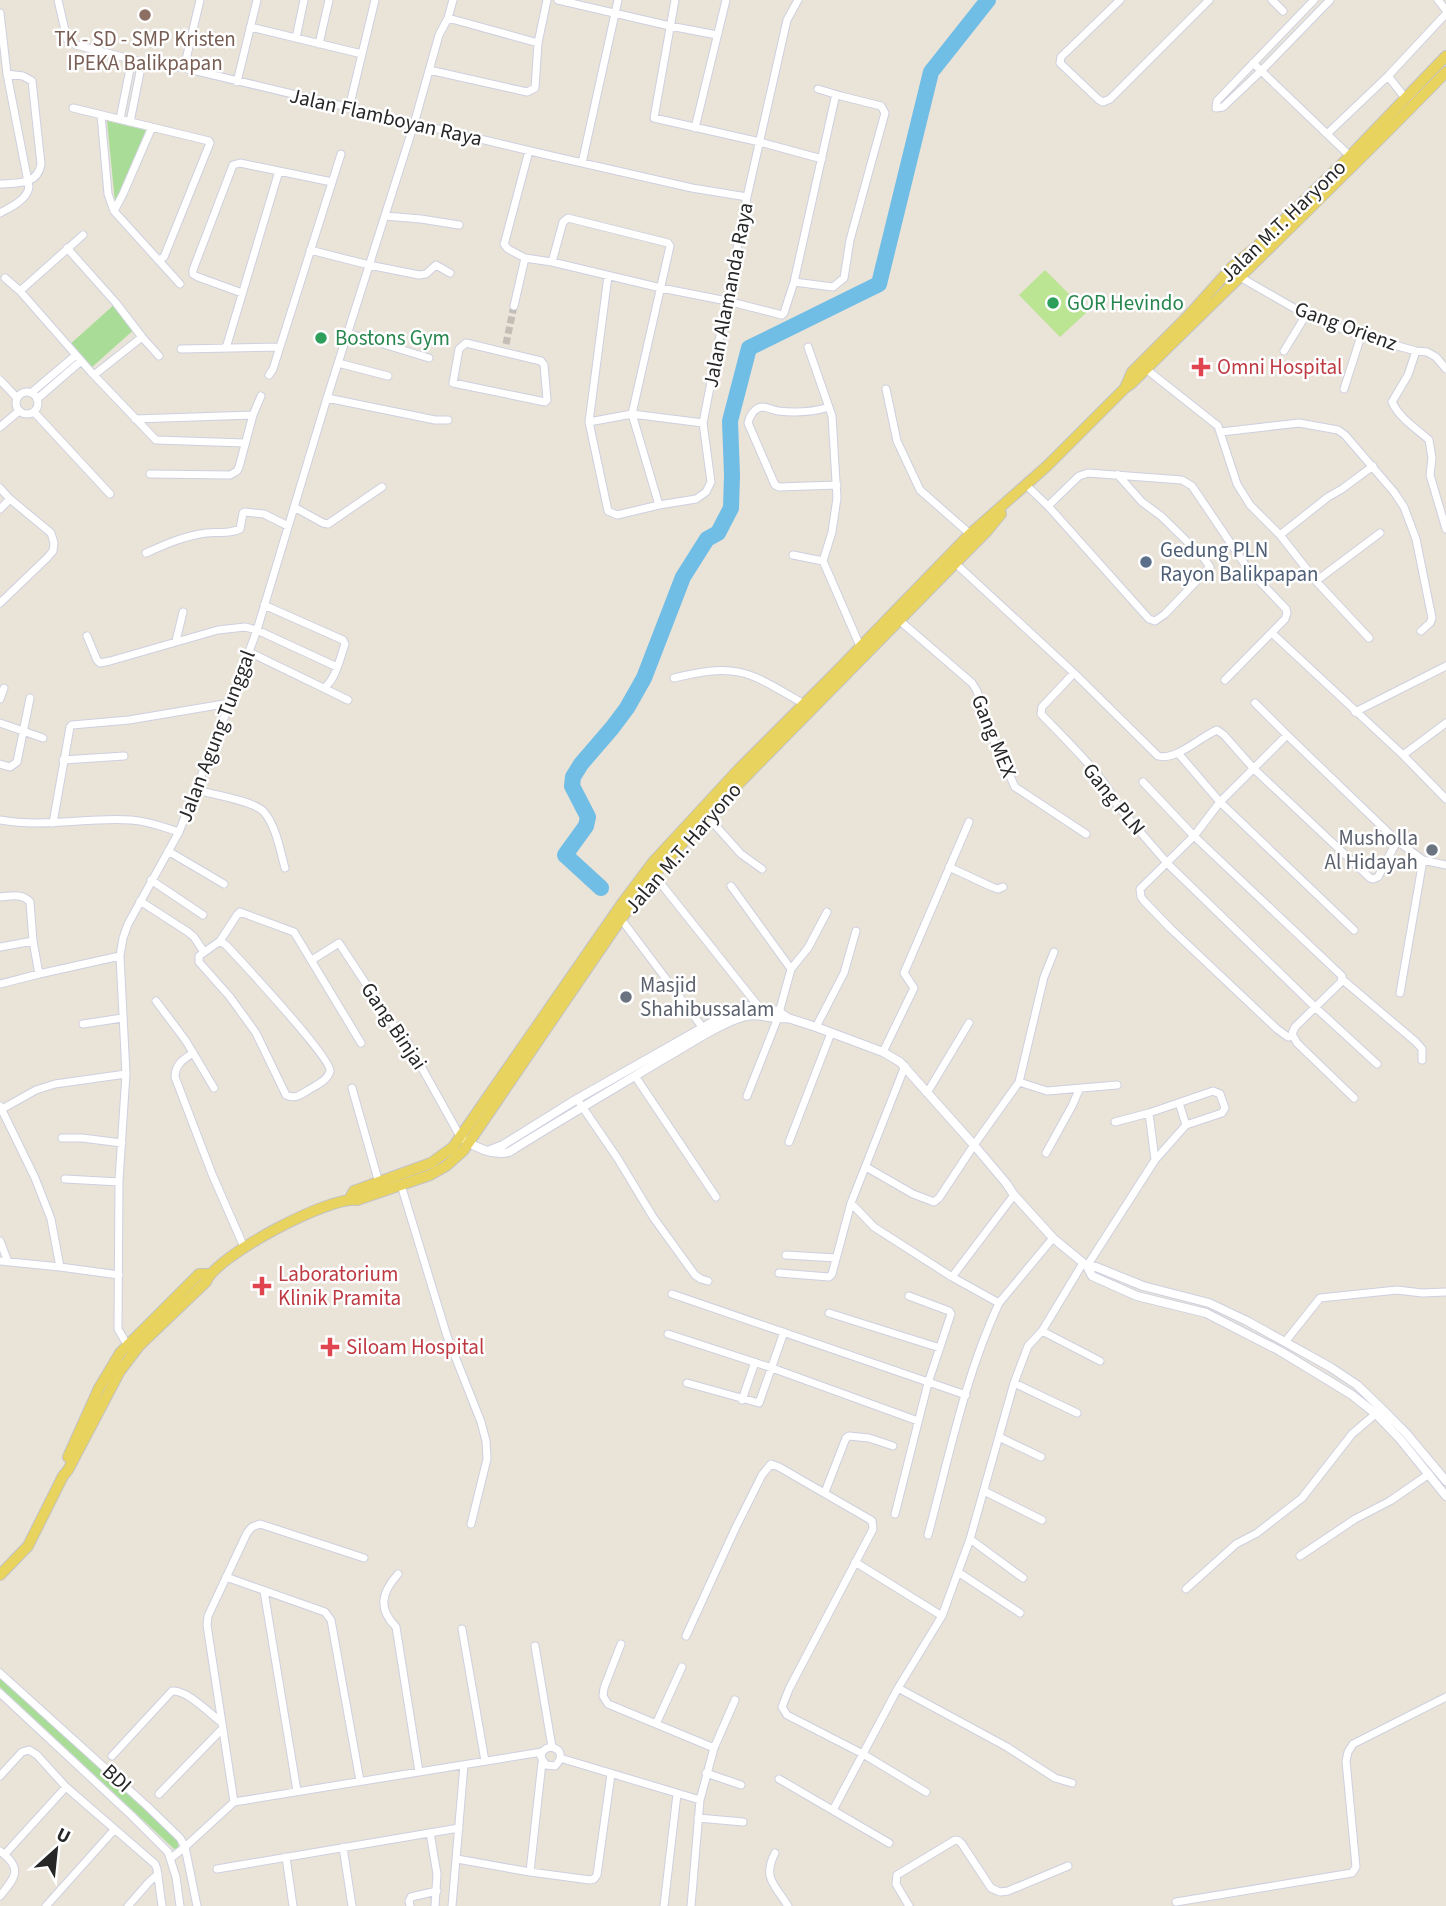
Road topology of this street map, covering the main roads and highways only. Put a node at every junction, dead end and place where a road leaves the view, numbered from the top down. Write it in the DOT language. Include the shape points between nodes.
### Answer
graph roads {
  1 [pos="1446,57"];
  2 [pos="1446,72"];
  3 [pos="1125,388"];
  4 [pos="1026,485"];
  5 [pos="622,913"];
  6 [pos="465,1140"];
  7 [pos="350,1198"];
  8 [pos="0,1576"];
  1 -- 3 [label="main road, Jalan M.T. Haryono" via="1350,156 1231,267 1132,372"];
  2 -- 3 [label="main road, Jalan M.T. Haryono"];
  3 -- 4 [label="main road, Jalan M.T. Haryono"];
  4 -- 5 [label="main road, Jalan M.T. Haryono" via="987,531 707,816"];
  4 -- 5 [label="main road, Jalan M.T. Haryono" via="970,534 704,806 653,862"];
  5 -- 6 [label="main road, Jalan M.T. Haryono"];
  6 -- 7 [label="main road, Jalan M.T. Haryono" via="431,1163 354,1191"];
  6 -- 7 [label="main road, Jalan M.T. Haryono" via="440,1170 357,1200"];
  7 -- 8 [label="main road, Jalan M.T. Haryono" via="311,1212 244,1247 209,1274 139,1346 112,1365 28,1546"];
}
